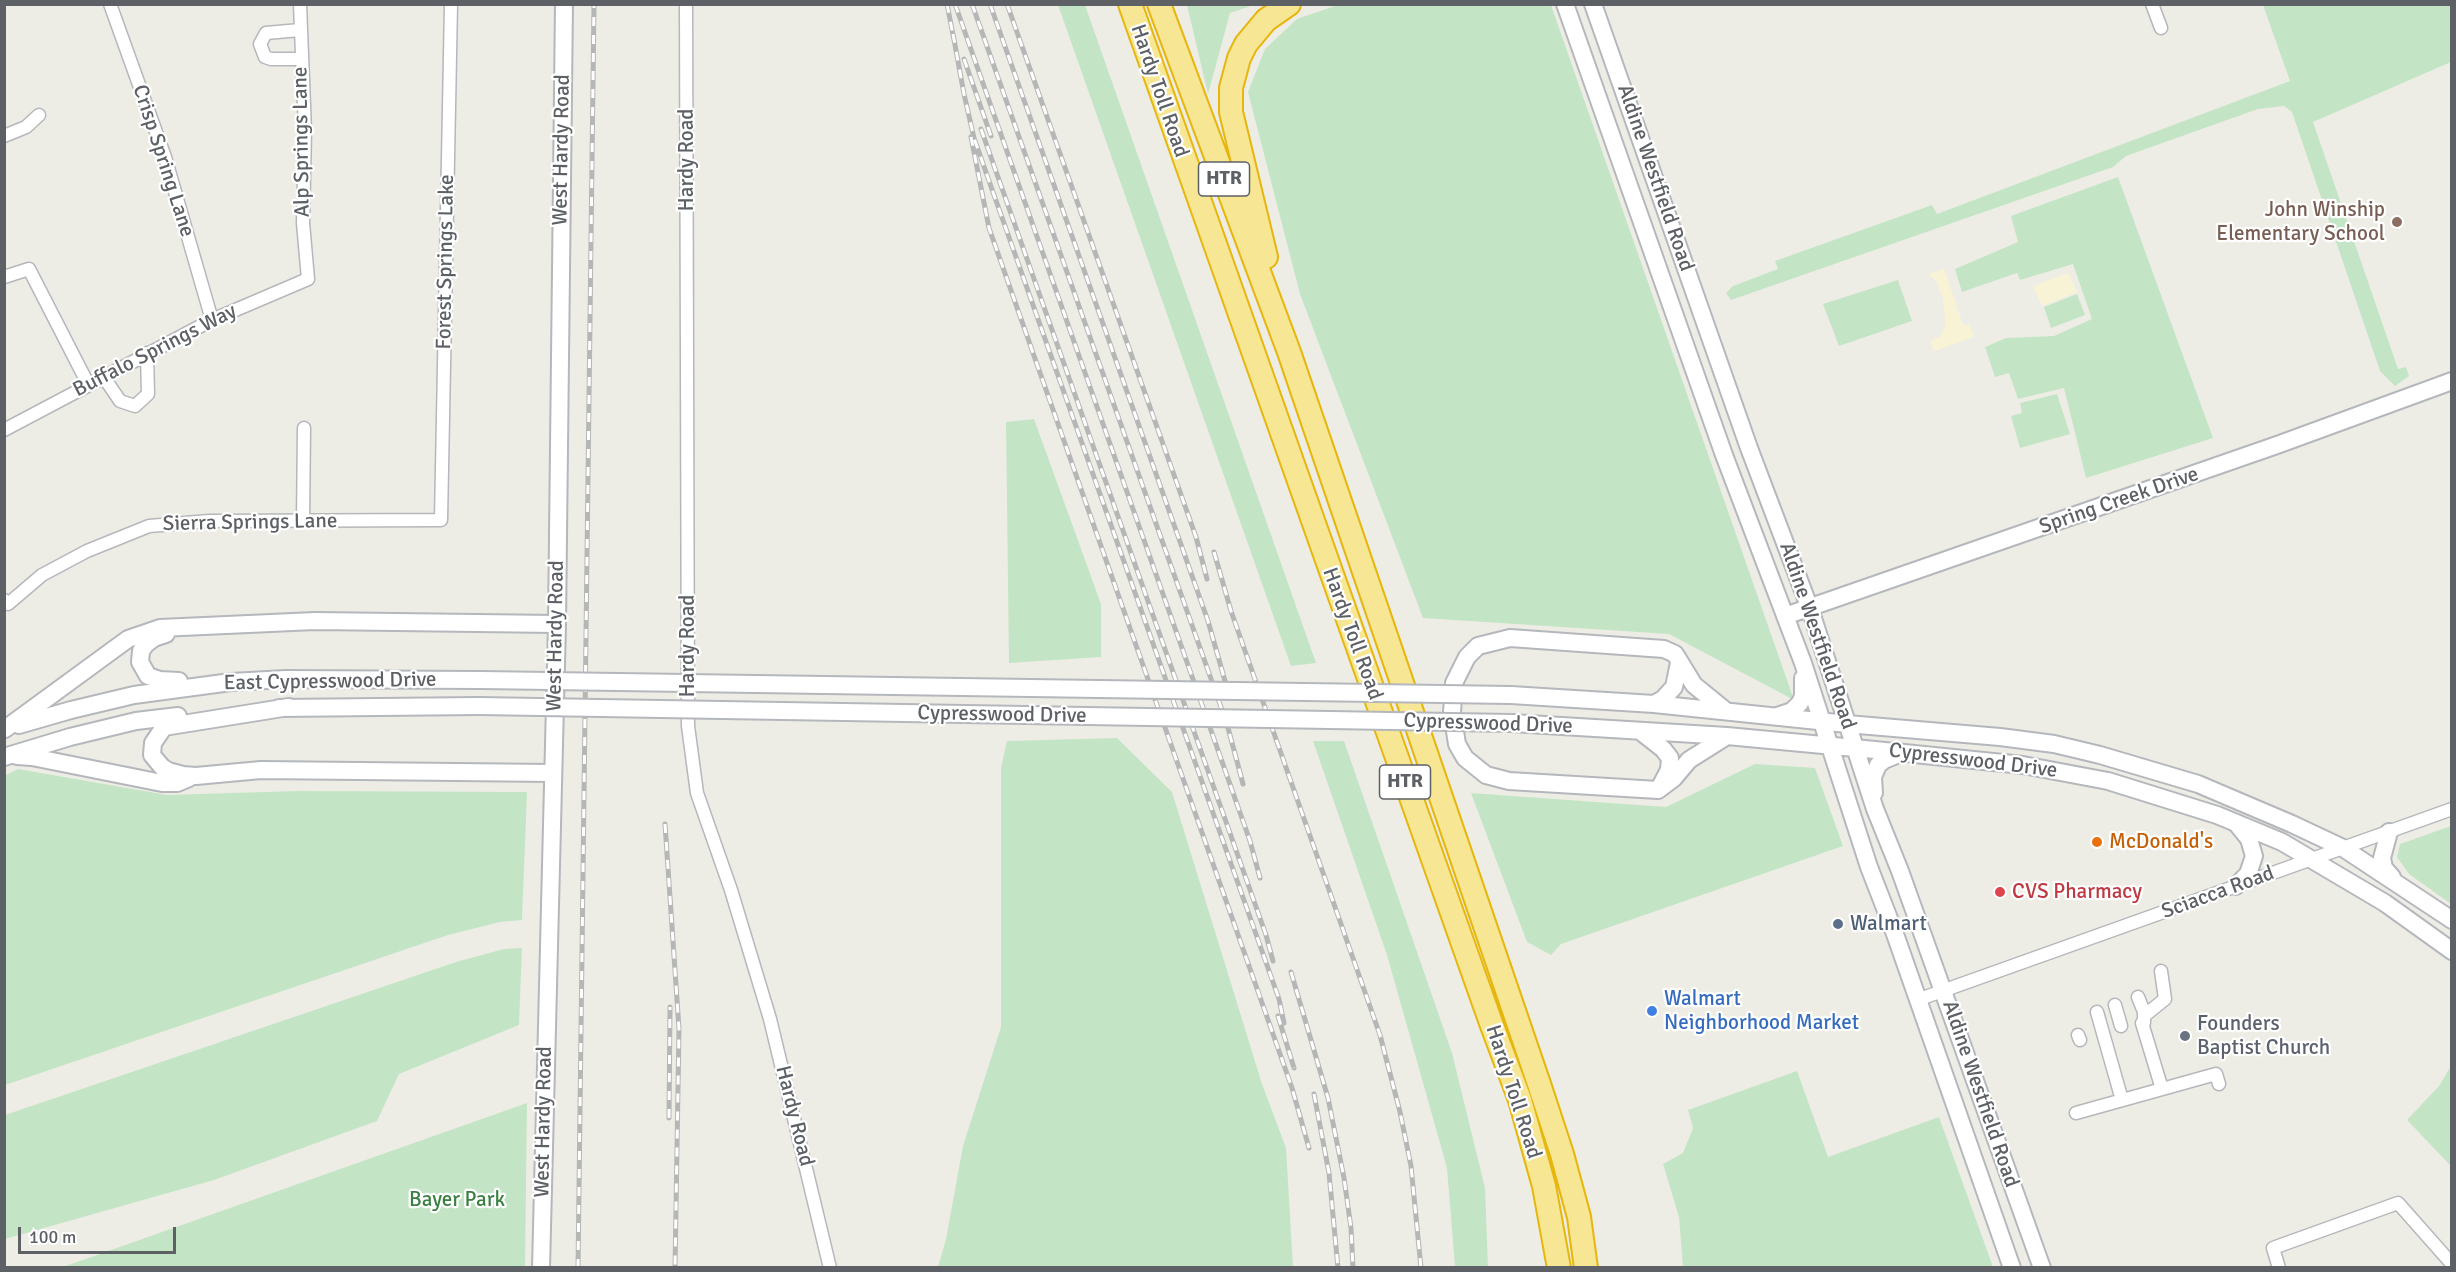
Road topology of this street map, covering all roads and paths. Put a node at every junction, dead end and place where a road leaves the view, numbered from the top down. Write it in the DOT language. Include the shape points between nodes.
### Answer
graph roads {
  1 [pos="110,4"];
  2 [pos="300,4"];
  3 [pos="452,4"];
  4 [pos="564,4"];
  5 [pos="686,4"];
  6 [pos="1124,4"];
  7 [pos="1130,4"];
  8 [pos="1160,4"];
  9 [pos="1289,4"];
  10 [pos="1565,4"];
  11 [pos="1593,4"];
  12 [pos="2152,4"];
  13 [pos="2161,28"];
  14 [pos="300,30"];
  15 [pos="1139,36"];
  16 [pos="302,59"];
  17 [pos="39,115"];
  18 [pos="1635,118"];
  19 [pos="1608,126"];
  20 [pos="4,136"];
  21 [pos="4,277"];
  22 [pos="308,279"];
  23 [pos="1692,282"];
  24 [pos="1665,290"];
  25 [pos="212,320"];
  26 [pos="1289,352"];
  27 [pos="147,353"];
  28 [pos="103,376"];
  29 [pos="2451,381"];
  30 [pos="88,384"];
  31 [pos="304,428"];
  32 [pos="4,430"];
  33 [pos="1749,448"];
  34 [pos="1724,455"];
  35 [pos="303,520"];
  36 [pos="441,520"];
  37 [pos="6,602"];
  38 [pos="1810,609"];
  39 [pos="1785,616"];
  40 [pos="557,624"];
  41 [pos="197,626"];
  42 [pos="1679,663"];
  43 [pos="1803,663"];
  44 [pos="481,680"];
  45 [pos="231,682"];
  46 [pos="1654,704"];
  47 [pos="479,706"];
  48 [pos="289,708"];
  49 [pos="1726,711"];
  50 [pos="1776,717"];
  51 [pos="1822,722"];
  52 [pos="1846,724"];
  53 [pos="5,729"];
  54 [pos="1640,731"];
  55 [pos="1727,736"];
  56 [pos="1829,746"];
  57 [pos="1856,748"];
  58 [pos="1903,753"];
  59 [pos="2096,754"];
  60 [pos="7,757"];
  61 [pos="553,772"];
  62 [pos="196,776"];
  63 [pos="2091,777"];
  64 [pos="1658,790"];
  65 [pos="1875,809"];
  66 [pos="2451,809"];
  67 [pos="2236,823"];
  68 [pos="2389,832"];
  69 [pos="2343,848"];
  70 [pos="2312,859"];
  71 [pos="2236,886"];
  72 [pos="2402,886"];
  73 [pos="2451,920"];
  74 [pos="2451,951"];
  75 [pos="2161,971"];
  76 [pos="1943,991"];
  77 [pos="2138,997"];
  78 [pos="1917,1000"];
  79 [pos="2115,1005"];
  80 [pos="2097,1012"];
  81 [pos="2144,1016"];
  82 [pos="2103,1029"];
  83 [pos="2219,1084"];
  84 [pos="2162,1089"];
  85 [pos="2122,1100"];
  86 [pos="2076,1113"];
  87 [pos="2013,1189"];
  88 [pos="1987,1199"];
  89 [pos="2451,1264"];
  90 [pos="541,1268"];
  91 [pos="830,1268"];
  92 [pos="1559,1268"];
  93 [pos="1586,1268"];
  94 [pos="2012,1268"];
  95 [pos="2042,1268"];
  96 [pos="2279,1268"];
  1 -- 25 [label="street, Crisp Spring Lane" via="165,157"];
  2 -- 14 [label="street, Alp Springs Lane"];
  3 -- 36 [label="street, Forest Springs Lake"];
  4 -- 40 [label="main road, West Hardy Road"];
  5 -- 91 [label="street, Hardy Road" via="688,726 697,793 770,1018"];
  6 -- 15 [label="highway"];
  7 -- 15 [label="highway, Hardy Toll Road / HTR"];
  8 -- 26 [label="highway, Hardy Toll Road / HTR"];
  9 -- 26 [label="highway" via="1266,20 1246,44 1234,73 1231,112"];
  10 -- 19 [label="main road, Aldine Westfield Road"];
  11 -- 18 [label="main road, Aldine Westfield Road"];
  12 -- 13 [label="street"];
  14 -- 16 [label="street, Alp Springs Lane"];
  14 -- 16 [label="street" via="266,33 260,44 265,57"];
  15 -- 92 [label="highway, Hardy Toll Road / HTR" via="1520,1100 1544,1186"];
  16 -- 22 [label="street, Alp Springs Lane" via="303,223"];
  17 -- 20 [label="street" via="26,127"];
  18 -- 19 [label="main road"];
  18 -- 23 [label="main road, Aldine Westfield Road"];
  19 -- 24 [label="main road, Aldine Westfield Road"];
  21 -- 30 [label="street" via="29,269"];
  22 -- 25 [label="street, Buffalo Springs Way"];
  23 -- 24 [label="main road"];
  23 -- 33 [label="main road, Aldine Westfield Road"];
  24 -- 34 [label="main road, Aldine Westfield Road"];
  25 -- 27 [label="street, Buffalo Springs Way"];
  26 -- 93 [label="highway, Hardy Toll Road / HTR" via="1562,1154 1579,1218"];
  27 -- 28 [label="street, Buffalo Springs Way"];
  27 -- 28 [label="street" via="148,394 135,406 120,401"];
  28 -- 30 [label="street, Buffalo Springs Way"];
  29 -- 38 [label="main road, Spring Creek Drive"];
  30 -- 32 [label="street, Buffalo Springs Way"];
  31 -- 35 [label="street"];
  33 -- 34 [label="main road"];
  33 -- 38 [label="main road, Aldine Westfield Road"];
  34 -- 39 [label="main road, Aldine Westfield Road"];
  35 -- 36 [label="street, Sierra Springs Lane"];
  35 -- 37 [label="street, Sierra Springs Lane" via="149,526 87,551 42,575"];
  38 -- 39 [label="main road, Spring Creek Drive"];
  38 -- 52 [label="main road, Aldine Westfield Road"];
  39 -- 43 [label="main road, Aldine Westfield Road"];
  40 -- 41 [label="main road" via="315,621"];
  40 -- 61 [label="main road, West Hardy Road"];
  41 -- 45 [label="main road" via="146,644 140,657 142,669 160,680"];
  41 -- 53 [label="main road" via="160,628 128,639"];
  42 -- 46 [label="main road" via="1674,687"];
  42 -- 49 [label="main road" via="1694,684"];
  42 -- 64 [label="main road" via="1664,648 1510,638 1478,646 1467,657 1454,683 1452,712 1457,744 1465,758 1486,775 1509,782"];
  43 -- 50 [label="main road" via="1803,696 1792,711"];
  43 -- 51 [label="main road, Aldine Westfield Road"];
  44 -- 45 [label="main road, East Cypresswood Drive"];
  44 -- 46 [label="main road, Cypresswood Drive, bridge" via="1510,695"];
  45 -- 53 [label="main road, East Cypresswood Drive" via="134,695"];
  46 -- 49 [label="main road, Cypresswood Drive"];
  47 -- 48 [label="main road, East Cypresswood Drive"];
  47 -- 54 [label="main road, Cypresswood Drive, bridge" via="1512,723"];
  48 -- 60 [label="main road, East Cypresswood Drive" via="136,721"];
  48 -- 62 [label="main road" via="165,727 153,744 152,755 168,771"];
  49 -- 50 [label="main road, Cypresswood Drive"];
  50 -- 51 [label="main road, Cypresswood Drive"];
  51 -- 52 [label="main road, Cypresswood Drive"];
  51 -- 56 [label="main road, Aldine Westfield Road"];
  52 -- 57 [label="main road, Aldine Westfield Road"];
  52 -- 59 [label="main road, Cypresswood Drive" via="2000,737"];
  54 -- 55 [label="main road, Cypresswood Drive"];
  54 -- 64 [label="main road" via="1670,758 1669,770"];
  55 -- 56 [label="main road, Cypresswood Drive"];
  55 -- 64 [label="main road" via="1689,760"];
  56 -- 57 [label="main road, Cypresswood Drive"];
  56 -- 78 [label="main road, Aldine Westfield Road"];
  57 -- 58 [label="main road, Cypresswood Drive"];
  57 -- 65 [label="main road, Aldine Westfield Road"];
  58 -- 63 [label="main road, Cypresswood Drive" via="2023,765"];
  58 -- 65 [label="main road" via="1878,765 1873,777"];
  59 -- 63 [label="main road"];
  59 -- 69 [label="main road, Cypresswood Drive" via="2208,788"];
  60 -- 62 [label="main road" via="32,757 162,783 177,783"];
  61 -- 62 [label="main road" via="261,771"];
  61 -- 90 [label="main road, West Hardy Road"];
  63 -- 67 [label="main road, Cypresswood Drive" via="2161,796"];
  65 -- 76 [label="main road, Aldine Westfield Road"];
  66 -- 68 [label="street, Sciacca Road"];
  67 -- 70 [label="main road, Cypresswood Drive"];
  67 -- 71 [label="main road" via="2249,838 2253,856 2248,874"];
  68 -- 69 [label="street, Sciacca Road"];
  68 -- 72 [label="main road" via="2382,858 2384,868"];
  69 -- 70 [label="street, Sciacca Road"];
  69 -- 72 [label="main road, Cypresswood Drive"];
  70 -- 71 [label="street, Sciacca Road"];
  70 -- 74 [label="main road, Cypresswood Drive" via="2385,903"];
  71 -- 76 [label="street, Sciacca Road"];
  72 -- 73 [label="main road, Cypresswood Drive"];
  75 -- 81 [label="street" via="2165,999"];
  76 -- 78 [label="street, Sciacca Road"];
  76 -- 87 [label="main road, Aldine Westfield Road"];
  77 -- 81 [label="street"];
  78 -- 88 [label="main road, Aldine Westfield Road"];
  79 -- 82 [label="street" via="2122,1028"];
  80 -- 82 [label="street"];
  81 -- 84 [label="street" via="2142,1023"];
  82 -- 85 [label="street"];
  83 -- 84 [label="street" via="2216,1074"];
  84 -- 85 [label="street"];
  85 -- 86 [label="street"];
  87 -- 88 [label="main road"];
  87 -- 95 [label="main road, Aldine Westfield Road"];
  88 -- 94 [label="main road, Aldine Westfield Road"];
  89 -- 96 [label="street" via="2398,1203 2272,1248"];
}
